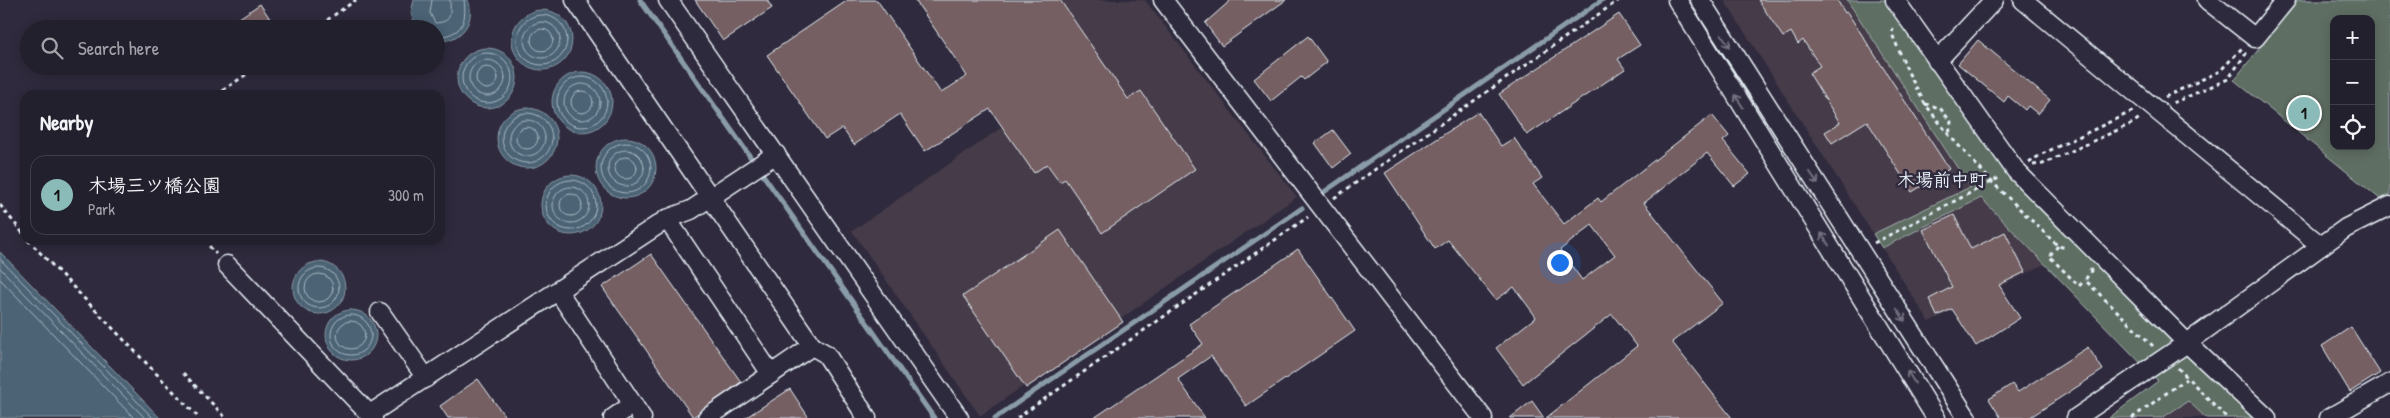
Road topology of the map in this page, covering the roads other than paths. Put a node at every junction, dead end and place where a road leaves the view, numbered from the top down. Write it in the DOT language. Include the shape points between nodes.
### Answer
graph roads {
  1 [pos="575,0"];
  2 [pos="668,0"];
  3 [pos="1163,0"];
  4 [pos="1677,0"];
  5 [pos="1700,0"];
  6 [pos="1895,0"];
  7 [pos="1994,0"];
  8 [pos="2024,0"];
  9 [pos="2207,0"];
  10 [pos="2286,0"];
  11 [pos="1937,61"];
  12 [pos="776,154"];
  13 [pos="709,198"];
  14 [pos="2390,206"];
  15 [pos="667,219"];
  16 [pos="2321,246"];
  17 [pos="227,265"];
  18 [pos="558,291"];
  19 [pos="380,312"];
  20 [pos="2187,343"];
  21 [pos="812,346"];
  22 [pos="771,374"];
  23 [pos="426,378"];
  24 [pos="2390,383"];
  25 [pos="638,411"];
  26 [pos="372,416"];
  27 [pos="613,418"];
  28 [pos="707,418"];
  29 [pos="867,418"];
  30 [pos="959,418"];
  31 [pos="1483,418"];
  32 [pos="1936,418"];
  33 [pos="1967,418"];
  34 [pos="2076,418"];
  35 [pos="2267,418"];
  36 [pos="2329,418"];
  1 -- 13 [label="street"];
  2 -- 12 [label="street"];
  3 -- 31 [label="street"];
  32 -- 4 [label="street, one-way"];
  5 -- 33 [label="street, one-way"];
  6 -- 11 [label="street"];
  7 -- 11 [label="street"];
  8 -- 16 [label="street"];
  9 -- 10 [label="street" via="2255,38"];
  11 -- 20 [label="street" via="2016,171"];
  12 -- 13 [label="street"];
  12 -- 30 [label="street"];
  13 -- 15 [label="street" via="691,210"];
  13 -- 21 [label="street"];
  14 -- 16 [label="street" via="2346,228"];
  15 -- 18 [label="street"];
  15 -- 22 [label="street"];
  16 -- 20 [label="street"];
  17 -- 26 [label="street"];
  18 -- 23 [label="street"];
  18 -- 25 [label="street"];
  19 -- 23 [label="street"];
  20 -- 34 [label="street"];
  20 -- 35 [label="street"];
  21 -- 22 [label="street"];
  21 -- 29 [label="street" via="826,354"];
  22 -- 28 [label="street"];
  23 -- 26 [label="street"];
  24 -- 36 [label="street"];
  25 -- 27 [label="street"];
}
